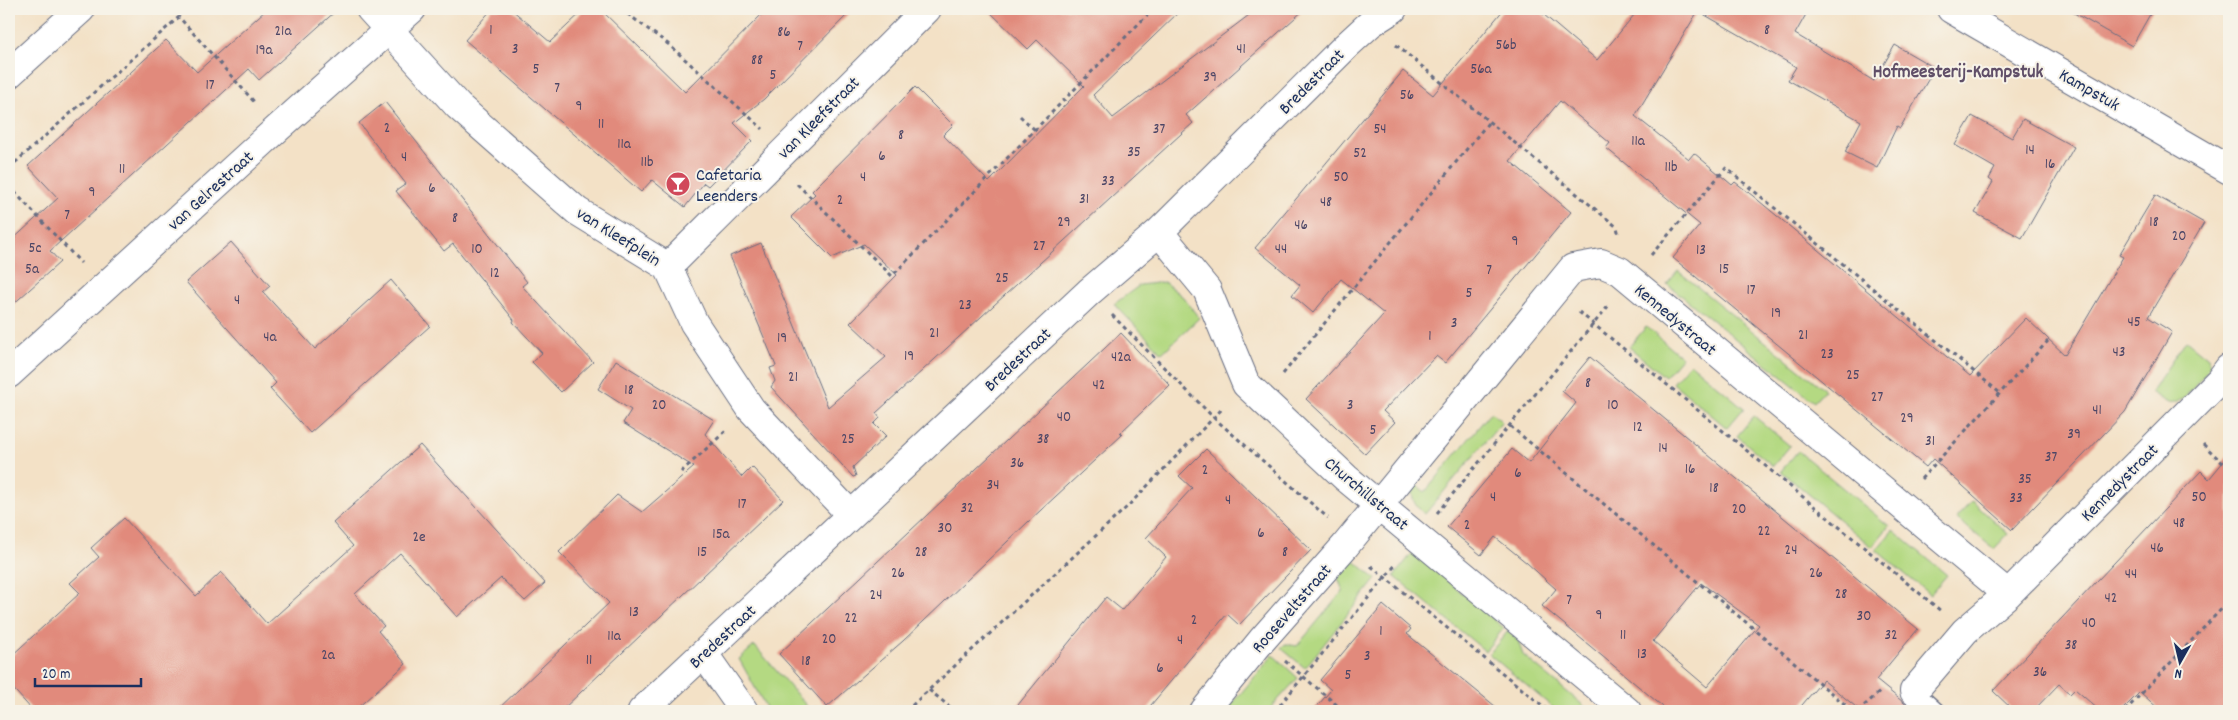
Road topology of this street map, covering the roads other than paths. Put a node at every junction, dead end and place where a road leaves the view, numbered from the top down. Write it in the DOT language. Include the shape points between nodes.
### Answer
graph roads {
  1 [pos="81,9"];
  2 [pos="370,9"];
  3 [pos="412,9"];
  4 [pos="927,9"];
  5 [pos="1393,9"];
  6 [pos="1951,9"];
  7 [pos="389,31"];
  8 [pos="9,74"];
  9 [pos="2229,170"];
  10 [pos="1159,232"];
  11 [pos="668,267"];
  12 [pos="2229,368"];
  13 [pos="9,374"];
  14 [pos="1378,505"];
  15 [pos="851,515"];
  16 [pos="2008,594"];
  17 [pos="704,654"];
  18 [pos="1914,691"];
  19 [pos="642,711"];
  20 [pos="744,711"];
  21 [pos="1204,711"];
  22 [pos="1627,711"];
  23 [pos="1936,711"];
  1 -- 8 [label="street"];
  2 -- 7 [label="street, van Kleefplein"];
  3 -- 7 [label="street, van Gelrestraat"];
  4 -- 11 [label="street, van Kleefstraat"];
  5 -- 10 [label="street, Bredestraat" via="1371,23"];
  6 -- 9 [label="street, Kampstuk"];
  7 -- 11 [label="street, van Kleefplein" via="458,106 577,211"];
  7 -- 13 [label="street, van Gelrestraat"];
  10 -- 14 [label="street, Churchillstraat" via="1207,290 1254,392"];
  10 -- 15 [label="street, Bredestraat" via="1089,292"];
  11 -- 15 [label="street, van Kleefplein" via="694,323 751,409"];
  12 -- 16 [label="street, Kennedystraat"];
  14 -- 16 [label="street, Kennedystraat" via="1573,268 1601,263 1624,276"];
  14 -- 21 [label="street, Rooseveltstraat"];
  14 -- 22 [label="street, Churchillstraat"];
  15 -- 17 [label="street, Bredestraat"];
  16 -- 18 [label="street, Kennedystraat" via="1965,631"];
  17 -- 19 [label="street, Bredestraat"];
  17 -- 20 [label="street"];
  18 -- 23 [label="lane, Kennedystraat"];
}
